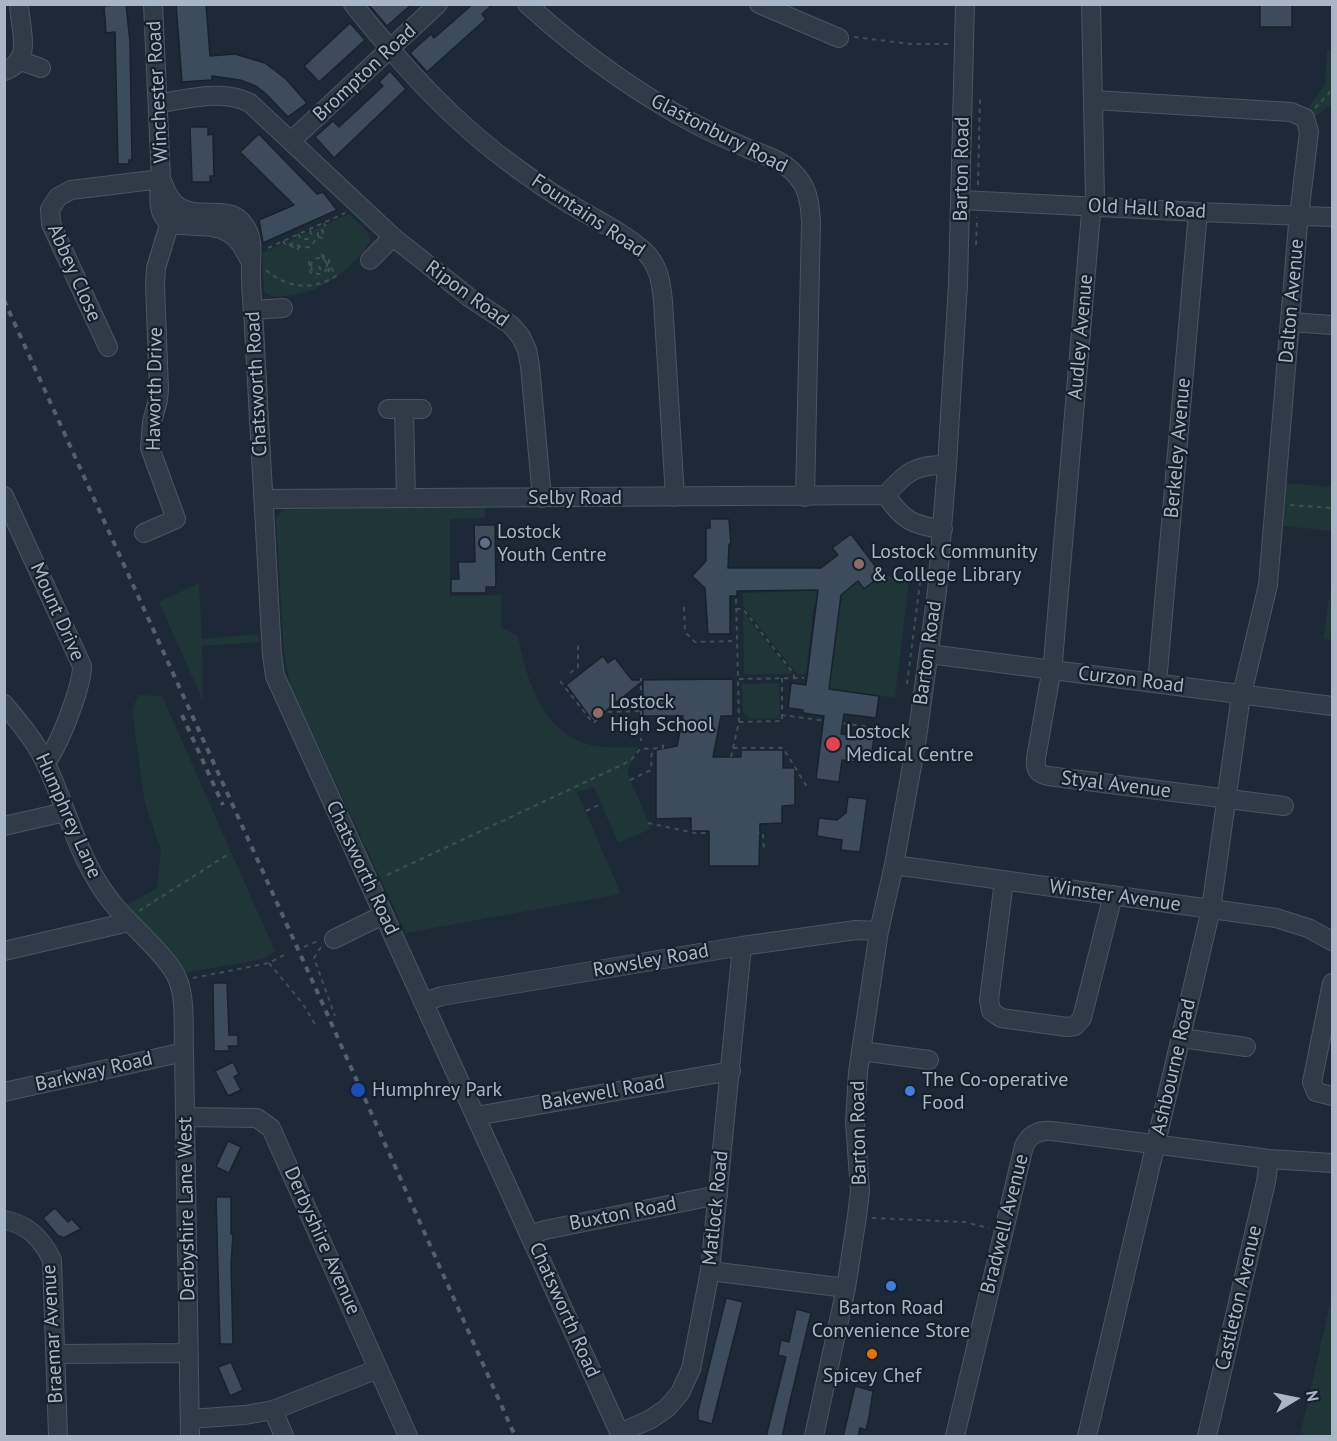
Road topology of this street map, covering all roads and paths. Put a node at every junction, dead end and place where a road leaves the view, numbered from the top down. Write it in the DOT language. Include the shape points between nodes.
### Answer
graph roads {
  1 [pos="19,4"];
  2 [pos="153,4"];
  3 [pos="353,4"];
  4 [pos="438,4"];
  5 [pos="527,4"];
  6 [pos="759,4"];
  7 [pos="965,4"];
  8 [pos="1091,4"];
  9 [pos="839,38"];
  10 [pos="954,47"];
  11 [pos="390,50"];
  12 [pos="21,60"];
  13 [pos="41,68"];
  14 [pos="4,71"];
  15 [pos="1332,90"];
  16 [pos="1094,100"];
  17 [pos="159,103"];
  18 [pos="1305,118"];
  19 [pos="291,141"];
  20 [pos="161,179"];
  21 [pos="962,200"];
  22 [pos="1093,206"];
  23 [pos="360,207"];
  24 [pos="1198,212"];
  25 [pos="1300,217"];
  26 [pos="1332,217"];
  27 [pos="170,222"];
  28 [pos="324,223"];
  29 [pos="310,229"];
  30 [pos="298,234"];
  31 [pos="393,237"];
  32 [pos="284,241"];
  33 [pos="370,260"];
  34 [pos="309,261"];
  35 [pos="328,261"];
  36 [pos="255,262"];
  37 [pos="319,266"];
  38 [pos="311,271"];
  39 [pos="322,273"];
  40 [pos="316,277"];
  41 [pos="283,308"];
  42 [pos="253,310"];
  43 [pos="1291,322"];
  44 [pos="1332,325"];
  45 [pos="108,347"];
  46 [pos="422,409"];
  47 [pos="947,465"];
  48 [pos="886,495"];
  49 [pos="4,496"];
  50 [pos="675,497"];
  51 [pos="805,497"];
  52 [pos="263,498"];
  53 [pos="406,498"];
  54 [pos="542,498"];
  55 [pos="1276,503"];
  56 [pos="1332,508"];
  57 [pos="943,529"];
  58 [pos="144,533"];
  59 [pos="923,560"];
  60 [pos="736,599"];
  61 [pos="684,607"];
  62 [pos="736,609"];
  63 [pos="737,641"];
  64 [pos="578,645"];
  65 [pos="929,654"];
  66 [pos="1052,669"];
  67 [pos="570,673"];
  68 [pos="641,678"];
  69 [pos="782,678"];
  70 [pos="794,678"];
  71 [pos="804,678"];
  72 [pos="738,679"];
  73 [pos="560,681"];
  74 [pos="1157,683"];
  75 [pos="906,690"];
  76 [pos="1243,694"];
  77 [pos="4,704"];
  78 [pos="1332,706"];
  79 [pos="641,711"];
  80 [pos="782,716"];
  81 [pos="739,722"];
  82 [pos="902,725"];
  83 [pos="663,740"];
  84 [pos="641,741"];
  85 [pos="652,748"];
  86 [pos="733,748"];
  87 [pos="731,757"];
  88 [pos="46,762"];
  89 [pos="630,780"];
  90 [pos="809,790"];
  91 [pos="1227,799"];
  92 [pos="601,804"];
  93 [pos="1284,806"];
  94 [pos="586,811"];
  95 [pos="65,812"];
  96 [pos="648,823"];
  97 [pos="4,826"];
  98 [pos="764,851"];
  99 [pos="227,855"];
  100 [pos="894,865"];
  101 [pos="387,875"];
  102 [pos="1004,881"];
  103 [pos="1113,895"];
  104 [pos="1211,909"];
  105 [pos="383,915"];
  106 [pos="127,920"];
  107 [pos="879,931"];
  108 [pos="334,939"];
  109 [pos="1332,941"];
  110 [pos="742,946"];
  111 [pos="304,947"];
  112 [pos="4,951"];
  113 [pos="286,954"];
  114 [pos="269,963"];
  115 [pos="178,981"];
  116 [pos="1332,983"];
  117 [pos="423,1002"];
  118 [pos="335,1016"];
  119 [pos="316,1026"];
  120 [pos="1181,1038"];
  121 [pos="1246,1047"];
  122 [pos="861,1051"];
  123 [pos="184,1053"];
  124 [pos="929,1060"];
  125 [pos="731,1071"];
  126 [pos="4,1092"];
  127 [pos="1332,1096"];
  128 [pos="476,1116"];
  129 [pos="185,1117"];
  130 [pos="1156,1145"];
  131 [pos="1269,1159"];
  132 [pos="1332,1163"];
  133 [pos="718,1195"];
  134 [pos="857,1216"];
  135 [pos="4,1220"];
  136 [pos="1002,1232"];
  137 [pos="529,1235"];
  138 [pos="710,1271"];
  139 [pos="846,1288"];
  140 [pos="189,1353"];
  141 [pos="56,1354"];
  142 [pos="378,1369"];
  143 [pos="273,1410"];
  144 [pos="190,1428"];
  145 [pos="620,1435"];
  146 [pos="58,1437"];
  147 [pos="285,1437"];
  148 [pos="408,1437"];
  149 [pos="814,1437"];
  150 [pos="955,1437"];
  151 [pos="1087,1437"];
  152 [pos="1207,1437"];
  1 -- 12 [label="street"];
  2 -- 17 [label="street, Winchester Road"];
  3 -- 11 [label="street, Fountains Road"];
  4 -- 11 [label="street, Brompton Road"];
  5 -- 51 [label="street, Glastonbury Road" via="605,70 697,125 781,162 805,186 811,222"];
  6 -- 9 [label="street"];
  7 -- 10 [label="street, Barton Road"];
  8 -- 16 [label="street, Audley Avenue"];
  9 -- 10 [label="path"];
  10 -- 21 [label="street, Barton Road"];
  11 -- 19 [label="street, Brompton Road"];
  11 -- 50 [label="street, Fountains Road" via="477,137 572,206 631,240 652,259 663,301"];
  12 -- 13 [label="street"];
  12 -- 14 [label="street"];
  15 -- 18 [label="path"];
  16 -- 18 [label="street" via="1291,111"];
  16 -- 22 [label="street, Audley Avenue"];
  17 -- 19 [label="street, Ripon Road" via="222,95 240,98"];
  17 -- 20 [label="street, Winchester Road"];
  18 -- 25 [label="street, Dalton Avenue" via="1309,132"];
  19 -- 23 [label="street, Ripon Road"];
  20 -- 27 [label="street" via="159,205"];
  20 -- 36 [label="street, Chatsworth Road" via="180,208 223,212 242,223 249,233"];
  20 -- 45 [label="street, Abbey Close" via="71,190 58,197 50,209 51,224"];
  21 -- 22 [label="street, Old Hall Road"];
  21 -- 47 [label="street, Barton Road"];
  22 -- 24 [label="street, Old Hall Road"];
  22 -- 66 [label="street, Audley Avenue"];
  23 -- 28 [label="path"];
  23 -- 31 [label="street, Ripon Road"];
  24 -- 25 [label="street, Old Hall Road"];
  24 -- 74 [label="street, Berkeley Avenue"];
  25 -- 26 [label="street, Old Hall Road"];
  25 -- 43 [label="street, Dalton Avenue"];
  27 -- 36 [label="street, Chatsworth Road" via="229,232"];
  27 -- 58 [label="street, Haworth Drive" via="156,268 158,400 150,436 154,462 176,519"];
  28 -- 29 [label="path"];
  28 -- 32 [label="path" via="323,238 318,237 310,247 294,243 286,246"];
  29 -- 30 [label="path"];
  29 -- 30 [label="path" via="308,239 301,239"];
  30 -- 32 [label="path"];
  31 -- 33 [label="street"];
  31 -- 54 [label="street, Ripon Road" via="521,336 530,366"];
  32 -- 36 [label="path"];
  34 -- 38 [label="path"];
  35 -- 36 [label="path" via="336,276 321,284 305,286 285,284"];
  35 -- 38 [label="path" via="315,259"];
  35 -- 39 [label="path"];
  36 -- 42 [label="street, Chatsworth Road"];
  37 -- 39 [label="path"];
  38 -- 39 [label="path"];
  38 -- 40 [label="path"];
  41 -- 42 [label="street"];
  42 -- 52 [label="street, Chatsworth Road"];
  43 -- 44 [label="street"];
  43 -- 55 [label="street, Dalton Avenue"];
  46 -- 53 [label="street" via="396,409"];
  47 -- 48 [label="street" via="926,465 914,470"];
  47 -- 57 [label="street, Barton Road"];
  48 -- 51 [label="street, Selby Road"];
  48 -- 57 [label="street" via="906,519"];
  49 -- 88 [label="street, Mount Drive" via="82,666 80,683"];
  50 -- 51 [label="street, Selby Road"];
  50 -- 54 [label="street, Selby Road"];
  52 -- 53 [label="street, Selby Road"];
  52 -- 105 [label="street, Chatsworth Road" via="275,676"];
  53 -- 54 [label="street, Selby Road"];
  55 -- 56 [label="path"];
  55 -- 76 [label="street, Dalton Avenue" via="1268,585"];
  57 -- 65 [label="street, Barton Road"];
  59 -- 75 [label="path"];
  60 -- 62 [label="path"];
  61 -- 63 [label="path" via="685,632 695,642"];
  62 -- 63 [label="path"];
  62 -- 70 [label="path" via="743,609"];
  63 -- 72 [label="path"];
  64 -- 67 [label="path" via="578,667"];
  65 -- 66 [label="street, Curzon Road"];
  65 -- 100 [label="street, Barton Road"];
  66 -- 74 [label="street, Curzon Road"];
  66 -- 91 [label="street, Styal Avenue" via="1036,758 1040,774"];
  68 -- 79 [label="path"];
  69 -- 70 [label="path"];
  69 -- 72 [label="path"];
  69 -- 80 [label="path"];
  70 -- 71 [label="path"];
  72 -- 81 [label="path"];
  73 -- 79 [label="path" via="593,723 607,712"];
  74 -- 76 [label="street, Curzon Road"];
  76 -- 78 [label="street, Curzon Road"];
  76 -- 91 [label="street, Ashbourne Road"];
  77 -- 88 [label="street, Humphrey Lane"];
  79 -- 84 [label="path"];
  80 -- 81 [label="path" via="782,720"];
  80 -- 82 [label="path" via="870,727 876,732 900,736"];
  81 -- 86 [label="path"];
  83 -- 85 [label="path" via="663,748"];
  85 -- 89 [label="path" via="651,770"];
  85 -- 101 [label="path" via="640,749 624,765"];
  86 -- 87 [label="path"];
  86 -- 90 [label="path" via="783,748"];
  88 -- 95 [label="street, Humphrey Lane"];
  91 -- 93 [label="street"];
  91 -- 104 [label="street, Ashbourne Road"];
  92 -- 94 [label="path"];
  95 -- 97 [label="street"];
  95 -- 106 [label="street, Humphrey Lane" via="100,887"];
  96 -- 98 [label="path" via="695,833 763,833"];
  99 -- 106 [label="path"];
  100 -- 102 [label="street, Winster Avenue"];
  100 -- 107 [label="street, Barton Road"];
  102 -- 103 [label="street, Winster Avenue"];
  102 -- 103 [label="street" via="989,1000 991,1011 1000,1018 1067,1027 1078,1024 1082,1018"];
  103 -- 104 [label="street, Winster Avenue"];
  104 -- 109 [label="street, Winster Avenue" via="1288,921"];
  104 -- 120 [label="street, Ashbourne Road"];
  105 -- 108 [label="street"];
  105 -- 117 [label="street, Chatsworth Road"];
  106 -- 112 [label="street"];
  106 -- 115 [label="street, Humphrey Lane" via="169,965"];
  107 -- 110 [label="street, Rowsley Road" via="856,930"];
  107 -- 122 [label="street, Barton Road"];
  110 -- 117 [label="street, Rowsley Road"];
  110 -- 125 [label="street, Matlock Road"];
  111 -- 118 [label="path" via="323,939 314,958"];
  113 -- 114 [label="path"];
  114 -- 115 [label="path"];
  114 -- 119 [label="path"];
  115 -- 123 [label="street, Derbyshire Lane West"];
  116 -- 127 [label="street" via="1311,1082 1316,1092"];
  117 -- 128 [label="street, Chatsworth Road"];
  120 -- 121 [label="street"];
  120 -- 130 [label="street, Ashbourne Road"];
  122 -- 124 [label="street"];
  122 -- 134 [label="street, Barton Road" via="855,1122 860,1172"];
  123 -- 126 [label="street, Barkway Road"];
  123 -- 129 [label="street, Derbyshire Lane West"];
  125 -- 128 [label="street, Bakewell Road"];
  125 -- 133 [label="street, Matlock Road"];
  128 -- 137 [label="street, Chatsworth Road"];
  129 -- 140 [label="street, Derbyshire Lane West"];
  129 -- 142 [label="street, Derbyshire Avenue" via="256,1118 271,1128"];
  130 -- 131 [label="street, Bradwell Avenue"];
  130 -- 136 [label="street, Bradwell Avenue" via="1036,1132 1024,1146"];
  130 -- 151 [label="street, Ashbourne Road"];
  131 -- 132 [label="street, Bradwell Avenue"];
  131 -- 152 [label="street, Castleton Avenue"];
  133 -- 137 [label="street, Buxton Road"];
  133 -- 138 [label="street, Matlock Road"];
  134 -- 136 [label="path" via="964,1222"];
  134 -- 139 [label="street, Barton Road"];
  135 -- 141 [label="street, Braemar Avenue" via="30,1230 52,1260"];
  136 -- 150 [label="street, Bradwell Avenue"];
  137 -- 145 [label="street, Chatsworth Road"];
  138 -- 139 [label="street"];
  138 -- 145 [label="street, Matlock Road" via="691,1369 680,1393 667,1408"];
  139 -- 149 [label="street, Barton Road"];
  140 -- 141 [label="street"];
  140 -- 144 [label="street, Derbyshire Lane West"];
  141 -- 146 [label="street, Braemar Avenue"];
  142 -- 143 [label="street"];
  142 -- 148 [label="street, Derbyshire Avenue"];
  143 -- 144 [label="street"];
  143 -- 147 [label="street"];
}
